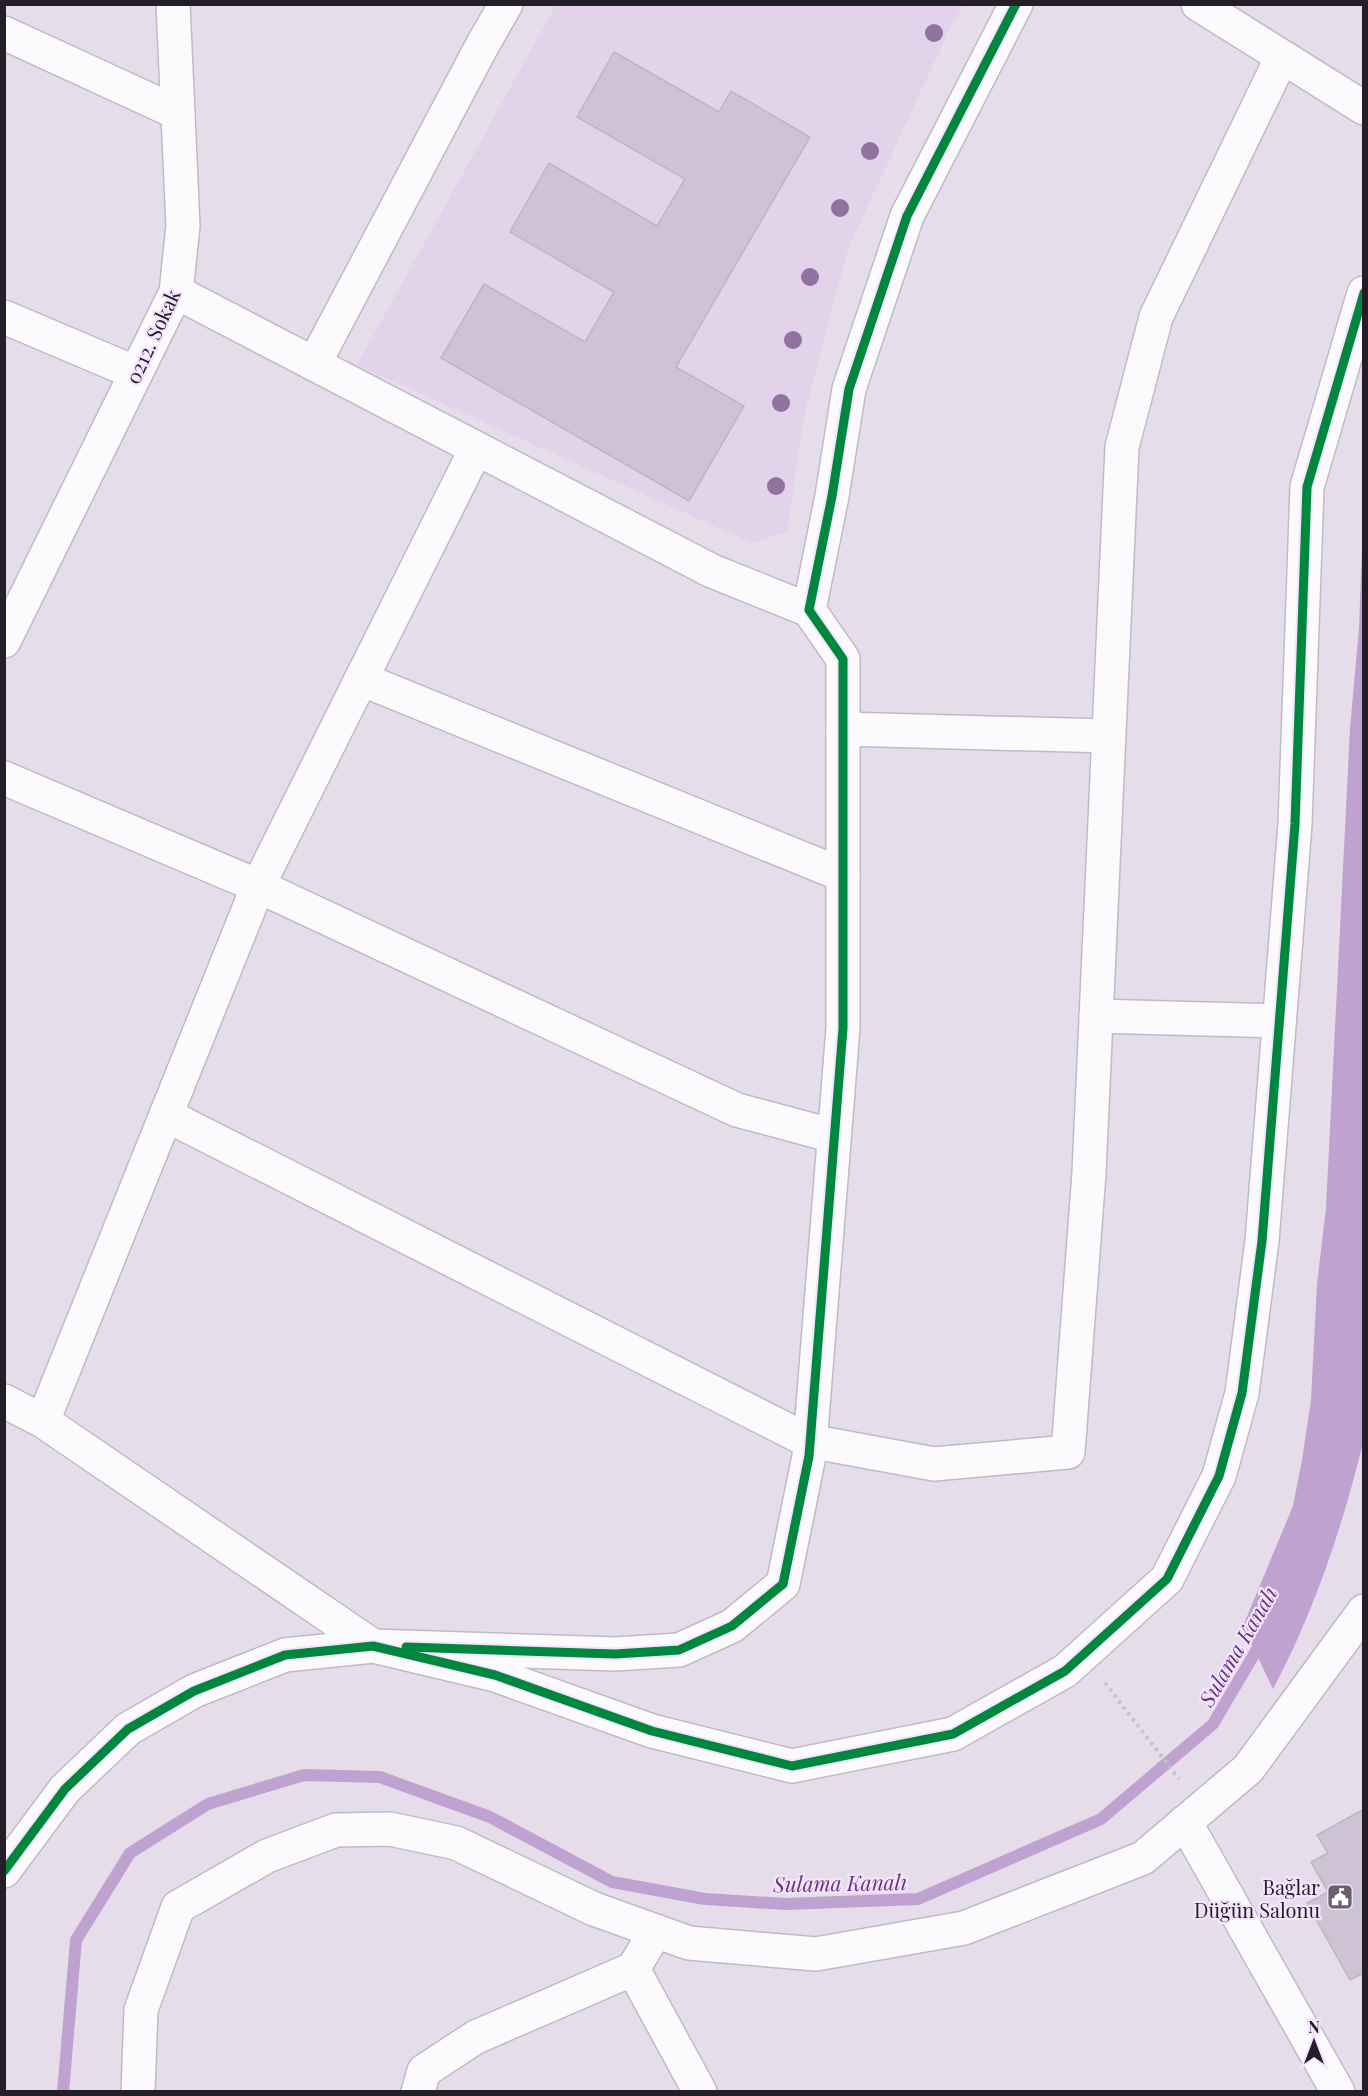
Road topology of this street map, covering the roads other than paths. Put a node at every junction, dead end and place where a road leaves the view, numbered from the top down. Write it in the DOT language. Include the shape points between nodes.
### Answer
graph roads {
  1 [pos="173,4"];
  2 [pos="506,4"];
  3 [pos="1017,4"];
  4 [pos="1198,4"];
  5 [pos="4,33"];
  6 [pos="1282,57"];
  7 [pos="1364,108"];
  8 [pos="178,113"];
  9 [pos="176,291"];
  10 [pos="1364,293"];
  11 [pos="4,317"];
  12 [pos="314,364"];
  13 [pos="136,373"];
  14 [pos="476,449"];
  15 [pos="809,610"];
  16 [pos="9,622"];
  17 [pos="361,679"];
  18 [pos="843,729"];
  19 [pos="1107,736"];
  20 [pos="4,778"];
  21 [pos="843,875"];
  22 [pos="258,886"];
  23 [pos="1096,1016"];
  24 [pos="1279,1022"];
  25 [pos="166,1115"];
  26 [pos="834,1136"];
  27 [pos="4,1401"];
  28 [pos="44,1421"];
  29 [pos="809,1441"];
  30 [pos="1364,1611"];
  31 [pos="373,1646"];
  32 [pos="1185,1822"];
  33 [pos="4,1871"];
  34 [pos="656,1931"];
  35 [pos="633,1969"];
  36 [pos="138,2091"];
  37 [pos="418,2091"];
  38 [pos="700,2091"];
  39 [pos="1338,2091"];
  1 -- 8 [label="street, 0212. Sokak"];
  2 -- 12 [label="street"];
  3 -- 15 [label="street" via="907,216 849,389"];
  4 -- 6 [label="street"];
  5 -- 8 [label="street"];
  6 -- 7 [label="street"];
  6 -- 19 [label="street" via="1156,317 1122,447"];
  8 -- 9 [label="street, 0212. Sokak" via="183,226"];
  9 -- 12 [label="street"];
  9 -- 13 [label="street, 0212. Sokak"];
  10 -- 24 [label="street" via="1307,487 1295,824"];
  11 -- 13 [label="street"];
  12 -- 14 [label="street"];
  13 -- 16 [label="street, 0212. Sokak"];
  14 -- 15 [label="street" via="712,571"];
  14 -- 17 [label="street"];
  15 -- 18 [label="street" via="843,659"];
  17 -- 21 [label="street"];
  17 -- 22 [label="street"];
  18 -- 19 [label="street"];
  18 -- 21 [label="street"];
  19 -- 23 [label="street"];
  20 -- 22 [label="street"];
  21 -- 26 [label="street" via="843,1028"];
  22 -- 25 [label="street"];
  22 -- 26 [label="street" via="737,1110"];
  23 -- 24 [label="street"];
  23 -- 29 [label="street" via="1089,1173 1068,1452 934,1464"];
  24 -- 31 [label="street" via="1262,1241 1243,1381 1219,1476 1167,1578 1065,1671 953,1734 792,1766 651,1731 495,1675"];
  25 -- 28 [label="street"];
  25 -- 29 [label="street"];
  26 -- 29 [label="street"];
  27 -- 28 [label="street"];
  28 -- 31 [label="street"];
  29 -- 31 [label="street" via="783,1584 732,1626 679,1650 615,1654"];
  30 -- 32 [label="street" via="1248,1769"];
  31 -- 33 [label="street" via="285,1655 194,1691 128,1729 65,1789"];
  32 -- 34 [label="street" via="1143,1858 964,1928 816,1954 689,1943"];
  32 -- 39 [label="street"];
  34 -- 35 [label="street"];
  34 -- 36 [label="street" via="594,1909 456,1843 390,1829 336,1830 267,1856 178,1907 141,2010"];
  35 -- 37 [label="street" via="476,2037 424,2071"];
  35 -- 38 [label="street"];
}
